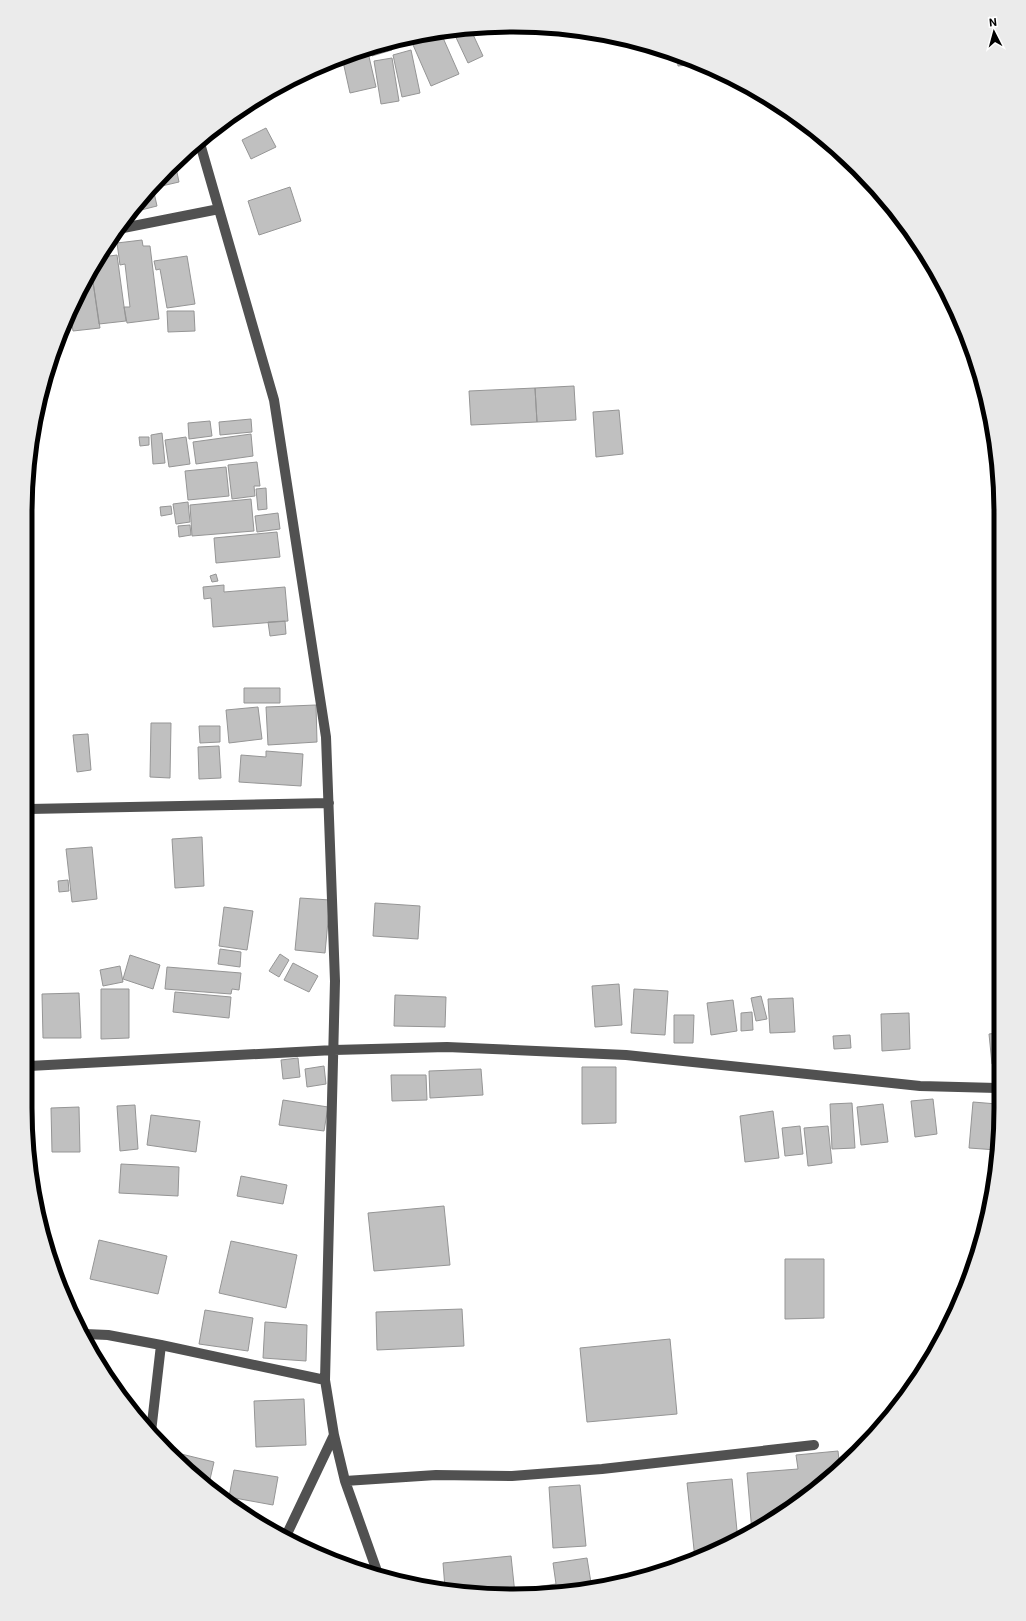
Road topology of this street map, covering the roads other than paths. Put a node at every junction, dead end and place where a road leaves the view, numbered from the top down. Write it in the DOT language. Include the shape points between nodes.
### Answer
graph roads {
  1 [pos="201,147"];
  2 [pos="219,209"];
  3 [pos="125,229"];
  4 [pos="329,803"];
  5 [pos="32,809"];
  6 [pos="334,1050"];
  7 [pos="32,1066"];
  8 [pos="994,1088"];
  9 [pos="89,1334"];
  10 [pos="160,1345"];
  11 [pos="325,1380"];
  12 [pos="152,1426"];
  13 [pos="334,1435"];
  14 [pos="814,1445"];
  15 [pos="345,1481"];
  16 [pos="287,1533"];
  17 [pos="376,1569"];
  1 -- 2 [label="street"];
  2 -- 3 [label="street"];
  2 -- 4 [label="street" via="274,400 326,737"];
  4 -- 5 [label="street"];
  4 -- 6 [label="street" via="335,981"];
  6 -- 7 [label="street"];
  6 -- 8 [label="street" via="446,1047 626,1055 920,1086"];
  6 -- 11 [label="street"];
  9 -- 10 [label="street" via="108,1335"];
  10 -- 11 [label="street"];
  10 -- 12 [label="street"];
  11 -- 13 [label="street"];
  13 -- 15 [label="street"];
  13 -- 16 [label="street"];
  14 -- 15 [label="street" via="602,1469 512,1476 436,1475"];
  15 -- 17 [label="street"];
}
